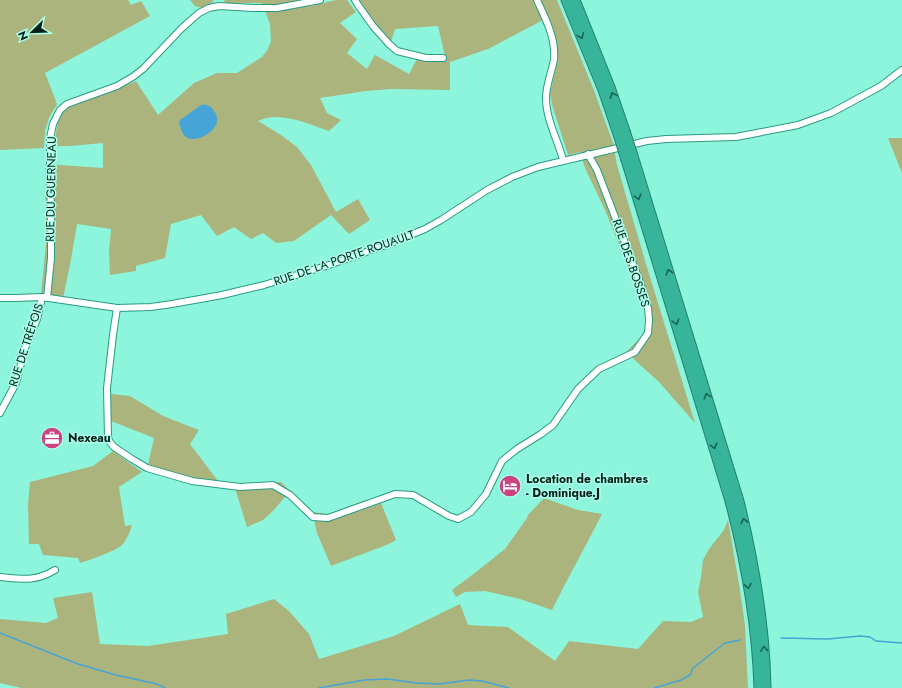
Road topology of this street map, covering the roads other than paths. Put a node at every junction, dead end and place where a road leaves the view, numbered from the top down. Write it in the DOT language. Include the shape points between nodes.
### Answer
graph roads {
  1 [pos="320,0"];
  2 [pos="355,0"];
  3 [pos="537,0"];
  4 [pos="566,0"];
  5 [pos="575,0"];
  6 [pos="443,58"];
  7 [pos="902,70"];
  8 [pos="622,133"];
  9 [pos="588,154"];
  10 [pos="563,160"];
  11 [pos="630,160"];
  12 [pos="44,297"];
  13 [pos="0,298"];
  14 [pos="118,308"];
  15 [pos="0,413"];
  16 [pos="55,570"];
  17 [pos="0,576"];
  18 [pos="759,688"];
  19 [pos="766,688"];
  1 -- 12 [label="street, RUE DU GUERNEAU" via="277,8 209,8 182,28 134,76 117,86 67,104 60,110 50,138 52,230"];
  2 -- 6 [label="street" via="373,26 397,51 426,58"];
  3 -- 10 [label="street" via="554,47 546,98 548,114"];
  4 -- 8 [label="highway, one-way"];
  8 -- 5 [label="highway, one-way" via="610,87"];
  7 -- 9 [label="street, RUE DE LA PORTE ROUAULT" via="858,99 798,126 736,137 666,138"];
  8 -- 11 [label="highway, bridge"];
  9 -- 10 [label="street, RUE DE LA PORTE ROUAULT"];
  9 -- 14 [label="street, RUE DES BOSSES" via="597,170 638,277 648,308 648,333 635,352 598,369 578,389 553,425 502,461 486,494 471,512 458,519 413,496 395,494 328,518 313,517 290,495 273,485 240,488 192,481 147,468 132,460 114,447 108,437 107,388"];
  10 -- 14 [label="street, RUE DE LA PORTE ROUAULT" via="512,177 425,229 326,266 222,295 151,307"];
  11 -- 18 [label="highway, one-way" via="739,533 754,618"];
  19 -- 11 [label="highway, one-way" via="759,600 739,501"];
  12 -- 13 [label="street, RUE DE LA PORTE ROUAULT"];
  12 -- 14 [label="street, RUE DE LA PORTE ROUAULT"];
  12 -- 15 [label="street, RUE DE TRÉFOIS" via="25,348 16,383"];
  16 -- 17 [label="street" via="29,579"];
}
